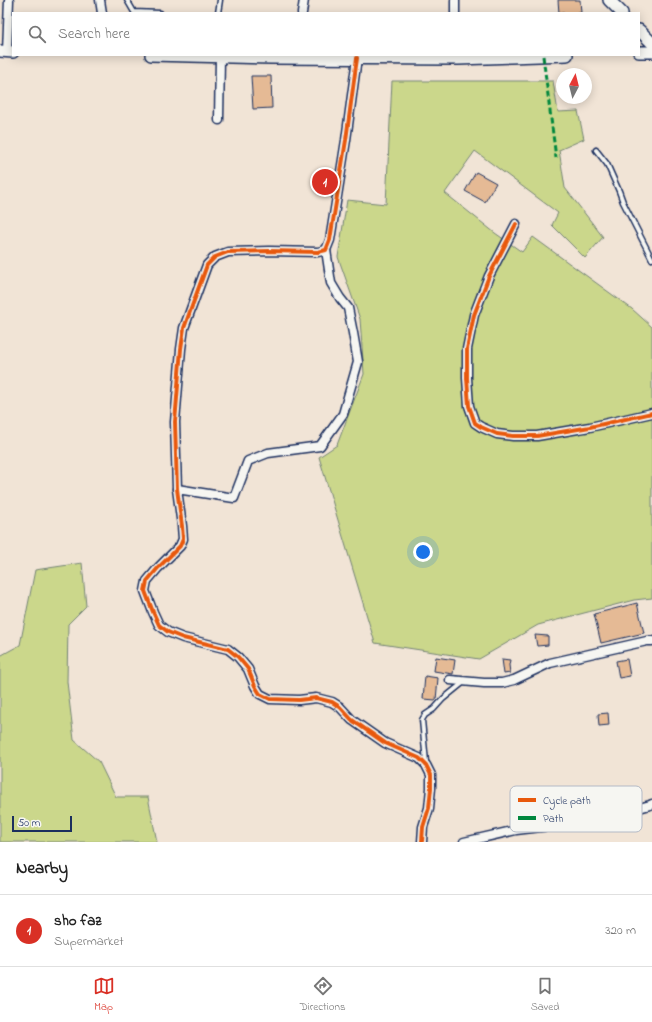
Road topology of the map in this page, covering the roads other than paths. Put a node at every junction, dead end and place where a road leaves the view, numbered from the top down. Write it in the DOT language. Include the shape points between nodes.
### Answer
graph roads {
  1 [pos="8,0"];
  2 [pos="100,0"];
  3 [pos="127,0"];
  4 [pos="220,0"];
  5 [pos="304,0"];
  6 [pos="455,0"];
  7 [pos="609,0"];
  8 [pos="102,12"];
  9 [pos="134,12"];
  10 [pos="218,12"];
  11 [pos="302,12"];
  12 [pos="455,12"];
  13 [pos="621,12"];
  14 [pos="640,31"];
  15 [pos="652,43"];
  16 [pos="7,52"];
  17 [pos="640,52"];
  18 [pos="652,52"];
  19 [pos="217,56"];
  20 [pos="512,56"];
  21 [pos="297,57"];
  22 [pos="458,57"];
  23 [pos="357,58"];
  24 [pos="219,120"];
  25 [pos="596,150"];
  26 [pos="516,224"];
  27 [pos="326,250"];
  28 [pos="652,259"];
  29 [pos="652,413"];
  30 [pos="177,489"];
  31 [pos="652,641"];
  32 [pos="450,680"];
  33 [pos="464,682"];
  34 [pos="426,765"];
  35 [pos="652,804"];
  36 [pos="642,808"];
  37 [pos="510,831"];
  38 [pos="422,842"];
  39 [pos="464,842"];
  1 -- 16 [label="street"];
  2 -- 8 [label="street"];
  3 -- 9 [label="lane"];
  4 -- 10 [label="lane"];
  5 -- 11 [label="street"];
  6 -- 12 [label="street"];
  7 -- 13 [label="main road"];
  14 -- 15 [label="main road"];
  17 -- 18 [label="main road"];
  19 -- 21 [label="main road"];
  19 -- 24 [label="street"];
  20 -- 22 [label="main road"];
  21 -- 23 [label="main road"];
  22 -- 23 [label="main road"];
  23 -- 27 [label="street" via="330,240"];
  25 -- 28 [label="lane" via="607,164"];
  26 -- 29 [label="street" via="489,276 474,315 467,349 467,378 475,423 497,434 537,436"];
  27 -- 30 [label="street" via="228,252 215,257 207,265 184,328 182,342 175,422"];
  27 -- 30 [label="street" via="332,283 348,308 358,362 342,414 320,446 268,453 248,461 234,498"];
  30 -- 34 [label="street" via="183,539 180,546 147,581 145,591 159,625 182,638 228,649 248,669 260,694 270,699 316,698 332,702 385,743 419,758"];
  31 -- 33 [label="street" via="550,663 502,683"];
  32 -- 33 [label="street"];
  33 -- 34 [label="lane" via="422,720"];
  34 -- 38 [label="street" via="431,775 431,788"];
  35 -- 36 [label="street"];
  37 -- 39 [label="street"];
}
